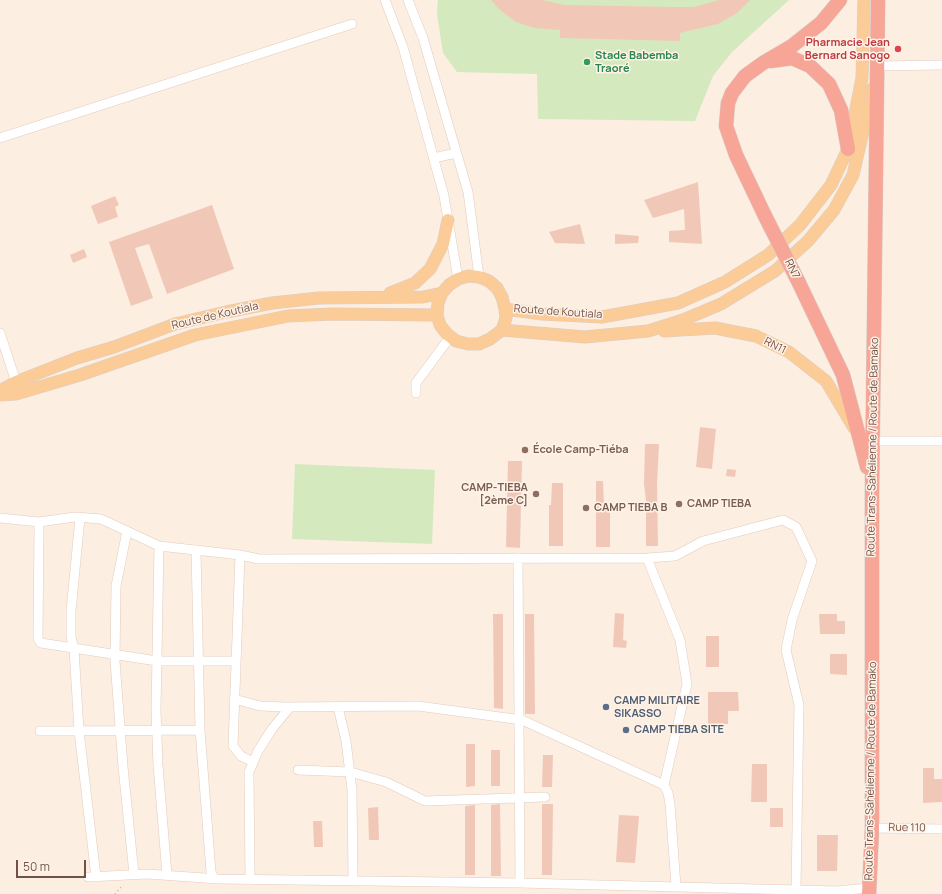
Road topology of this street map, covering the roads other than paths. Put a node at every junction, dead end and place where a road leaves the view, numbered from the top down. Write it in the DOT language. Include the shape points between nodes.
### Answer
graph roads {
  1 [pos="385,0"];
  2 [pos="408,0"];
  3 [pos="840,0"];
  4 [pos="864,0"];
  5 [pos="878,0"];
  6 [pos="352,24"];
  7 [pos="763,63"];
  8 [pos="942,65"];
  9 [pos="878,66"];
  10 [pos="0,138"];
  11 [pos="848,150"];
  12 [pos="456,153"];
  13 [pos="434,158"];
  14 [pos="448,220"];
  15 [pos="479,277"];
  16 [pos="458,279"];
  17 [pos="442,293"];
  18 [pos="351,297"];
  19 [pos="505,309"];
  20 [pos="437,315"];
  21 [pos="502,330"];
  22 [pos="648,332"];
  23 [pos="0,333"];
  24 [pos="450,337"];
  25 [pos="16,382"];
  26 [pos="0,391"];
  27 [pos="416,393"];
  28 [pos="0,395"];
  29 [pos="867,440"];
  30 [pos="942,441"];
  31 [pos="872,490"];
  32 [pos="0,518"];
  33 [pos="80,518"];
  34 [pos="39,522"];
  35 [pos="127,530"];
  36 [pos="159,546"];
  37 [pos="196,550"];
  38 [pos="240,555"];
  39 [pos="518,558"];
  40 [pos="647,558"];
  41 [pos="74,649"];
  42 [pos="115,656"];
  43 [pos="157,661"];
  44 [pos="198,661"];
  45 [pos="235,661"];
  46 [pos="234,699"];
  47 [pos="290,707"];
  48 [pos="338,707"];
  49 [pos="519,719"];
  50 [pos="120,730"];
  51 [pos="157,730"];
  52 [pos="200,730"];
  53 [pos="40,731"];
  54 [pos="79,731"];
  55 [pos="253,762"];
  56 [pos="298,770"];
  57 [pos="350,772"];
  58 [pos="664,785"];
  59 [pos="545,797"];
  60 [pos="520,798"];
  61 [pos="872,828"];
  62 [pos="942,829"];
  63 [pos="134,874"];
  64 [pos="167,875"];
  65 [pos="214,878"];
  66 [pos="250,880"];
  67 [pos="353,880"];
  68 [pos="520,883"];
  69 [pos="676,886"];
  70 [pos="796,889"];
  71 [pos="869,891"];
  72 [pos="814,892"];
  1 -- 13 [label="street" via="403,47"];
  2 -- 12 [label="street" via="423,38"];
  3 -- 7 [label="highway, RN7" via="821,23 792,46"];
  4 -- 11 [label="main road, Route de Koutiala" via="862,78"];
  5 -- 9 [label="highway, Route Trans-Sahélienne / Route de Bamako"];
  6 -- 10 [label="street"];
  7 -- 11 [label="highway, RN7" via="792,58 810,66 829,84 841,110"];
  7 -- 29 [label="highway, RN7, bridge" via="745,76 732,92 728,103 726,126 765,216 843,375"];
  8 -- 9 [label="street"];
  9 -- 22 [label="main road, RN11" via="853,176 834,210 808,241 775,271 721,304"];
  9 -- 29 [label="highway, Route Trans-Sahélienne / Route de Bamako"];
  11 -- 19 [label="main road, Route de Koutiala" via="831,186 800,225 768,255 725,282 678,303 602,317"];
  12 -- 13 [label="street"];
  12 -- 15 [label="street" via="468,192"];
  13 -- 14 [label="street"];
  14 -- 16 [label="street"];
  14 -- 18 [label="main road" via="440,253 430,269 415,283 394,292"];
  15 -- 16 [label="main road" via="468,276"];
  15 -- 19 [label="main road, Route de Koutiala" via="497,288"];
  16 -- 17 [label="main road"];
  17 -- 18 [label="main road, Route de Koutiala" via="423,296"];
  17 -- 20 [label="main road"];
  18 -- 25 [label="main road, Route de Koutiala" via="272,303 175,324"];
  19 -- 21 [label="main road, Route de Koutiala" via="506,318"];
  20 -- 24 [label="main road" via="440,325"];
  20 -- 28 [label="main road, Route de Koutiala" via="332,314 281,317 195,335 80,375 16,394"];
  21 -- 22 [label="main road, RN11" via="585,337"];
  21 -- 24 [label="main road" via="479,344 468,344"];
  22 -- 29 [label="main road, RN11 / RN11" via="715,328 756,336 789,352 826,381"];
  23 -- 25 [label="street"];
  24 -- 27 [label="street" via="416,383"];
  25 -- 26 [label="main road, Route de Koutiala"];
  29 -- 30 [label="street"];
  29 -- 31 [label="highway, RN7"];
  31 -- 61 [label="highway, Route Trans-Sahélienne / Route de Bamako"];
  32 -- 34 [label="street"];
  33 -- 34 [label="street"];
  33 -- 35 [label="street" via="101,519"];
  33 -- 41 [label="street" via="71,611 70,637"];
  34 -- 41 [label="street" via="38,639 41,643"];
  35 -- 36 [label="street"];
  35 -- 42 [label="street" via="116,586"];
  36 -- 37 [label="street"];
  36 -- 43 [label="street"];
  37 -- 38 [label="street"];
  37 -- 44 [label="street"];
  38 -- 39 [label="street" via="259,559"];
  38 -- 45 [label="street"];
  39 -- 40 [label="street"];
  39 -- 49 [label="street"];
  40 -- 58 [label="street" via="680,640 687,684"];
  40 -- 70 [label="street" via="675,556 703,540 783,520 796,527 812,561 792,620 786,650 799,705"];
  41 -- 42 [label="street"];
  41 -- 54 [label="street"];
  42 -- 43 [label="street"];
  42 -- 50 [label="street"];
  43 -- 44 [label="street"];
  43 -- 51 [label="street"];
  44 -- 45 [label="street"];
  44 -- 52 [label="street"];
  45 -- 46 [label="street"];
  46 -- 47 [label="street" via="260,706"];
  46 -- 55 [label="street" via="233,746 241,756"];
  47 -- 48 [label="street"];
  47 -- 55 [label="street" via="272,729"];
  48 -- 49 [label="street" via="418,706"];
  48 -- 57 [label="street"];
  49 -- 58 [label="street"];
  49 -- 60 [label="street"];
  50 -- 51 [label="street"];
  50 -- 54 [label="street"];
  50 -- 63 [label="street"];
  51 -- 52 [label="street"];
  51 -- 64 [label="street"];
  52 -- 65 [label="street" via="211,872"];
  53 -- 54 [label="street"];
  54 -- 63 [label="street" via="92,877"];
  55 -- 66 [label="street" via="249,772"];
  56 -- 57 [label="street"];
  57 -- 60 [label="street" via="386,782 425,801"];
  57 -- 67 [label="street"];
  58 -- 69 [label="street" via="670,804"];
  59 -- 60 [label="street"];
  60 -- 68 [label="street"];
  61 -- 62 [label="street, Rue 110"];
  61 -- 71 [label="highway, Route Trans-Sahélienne / Route de Bamako"];
  63 -- 64 [label="street"];
  64 -- 65 [label="street"];
  65 -- 66 [label="street"];
  66 -- 67 [label="street"];
  67 -- 68 [label="street"];
  68 -- 69 [label="street"];
  69 -- 70 [label="street"];
  70 -- 72 [label="street"];
  71 -- 72 [label="street"];
}
